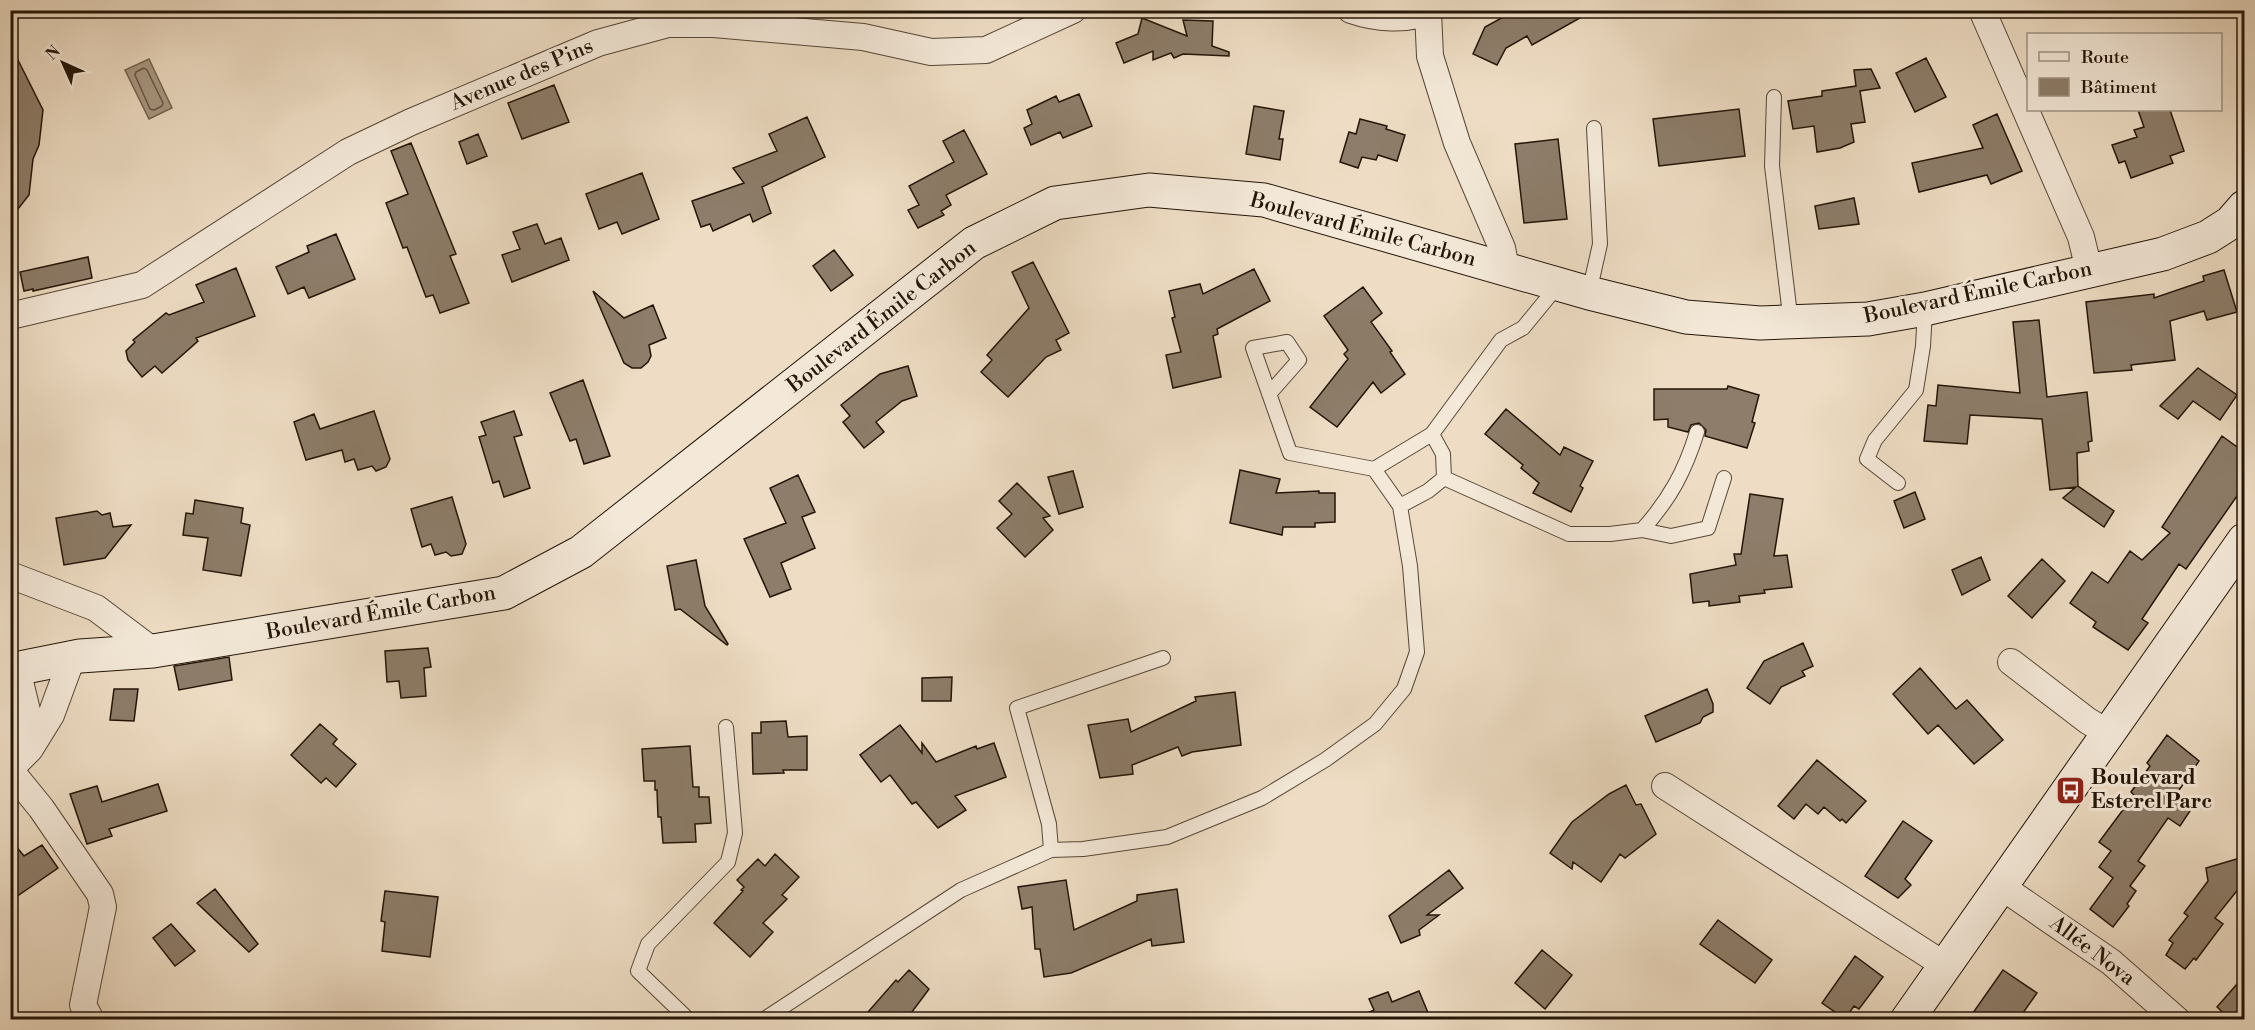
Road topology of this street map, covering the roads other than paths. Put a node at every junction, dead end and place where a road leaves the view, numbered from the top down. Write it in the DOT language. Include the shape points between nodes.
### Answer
graph roads {
  1 [pos="1073,10"];
  2 [pos="1351,10"];
  3 [pos="1982,10"];
  4 [pos="1430,11"];
  5 [pos="1774,97"];
  6 [pos="1594,128"];
  7 [pos="2244,207"];
  8 [pos="1506,268"];
  9 [pos="2089,270"];
  10 [pos="1574,289"];
  11 [pos="1925,309"];
  12 [pos="10,316"];
  13 [pos="1791,323"];
  14 [pos="1269,394"];
  15 [pos="1697,432"];
  16 [pos="1432,434"];
  17 [pos="1374,469"];
  18 [pos="1444,478"];
  19 [pos="1724,478"];
  20 [pos="1898,483"];
  21 [pos="1400,506"];
  22 [pos="1642,530"];
  23 [pos="2244,540"];
  24 [pos="10,575"];
  25 [pos="153,651"];
  26 [pos="72,658"];
  27 [pos="1163,658"];
  28 [pos="2011,662"];
  29 [pos="14,669"];
  30 [pos="726,727"];
  31 [pos="2110,734"];
  32 [pos="10,769"];
  33 [pos="1665,786"];
  34 [pos="1051,850"];
  35 [pos="2002,887"];
  36 [pos="1946,966"];
  37 [pos="92,1020"];
  38 [pos="689,1020"];
  39 [pos="763,1020"];
  40 [pos="1907,1020"];
  41 [pos="2177,1020"];
  1 -- 12 [label="street, Avenue des Pins" via="986,50 931,52 863,38 714,24 669,24 598,43 348,152 142,285"];
  2 -- 4 [label="street" via="1396,18"];
  3 -- 9 [label="street" via="2081,237"];
  4 -- 8 [label="street" via="1430,56 1457,143 1502,248"];
  5 -- 13 [label="lane" via="1772,166"];
  6 -- 10 [label="lane" via="1600,244"];
  7 -- 9 [label="street, Boulevard Émile Carbon" via="2230,223 2208,237 2163,254"];
  8 -- 10 [label="street, Boulevard Émile Carbon"];
  8 -- 25 [label="street, Boulevard Émile Carbon" via="1264,200 1149,190 1055,203 974,243 581,552 504,593"];
  9 -- 11 [label="street, Boulevard Émile Carbon"];
  10 -- 13 [label="street, Boulevard Émile Carbon" via="1686,317"];
  10 -- 16 [label="lane" via="1501,340"];
  11 -- 13 [label="street, Boulevard Émile Carbon" via="1868,319"];
  11 -- 20 [label="lane" via="1916,390 1875,440 1867,459"];
  14 -- 17 [label="lane" via="1290,453"];
  15 -- 22 [label="lane" via="1688,463 1657,514"];
  16 -- 17 [label="lane"];
  16 -- 18 [label="lane" via="1443,454"];
  17 -- 21 [label="lane"];
  18 -- 21 [label="lane"];
  18 -- 22 [label="lane" via="1569,534"];
  19 -- 22 [label="lane" via="1708,528 1671,536"];
  21 -- 34 [label="lane" via="1417,652 1404,689 1375,724 1262,798 1167,837"];
  23 -- 31 [label="street"];
  24 -- 25 [label="street" via="96,608"];
  25 -- 26 [label="street, Boulevard Émile Carbon"];
  26 -- 29 [label="street, Boulevard Émile Carbon"];
  26 -- 32 [label="street" via="51,715 30,749"];
  27 -- 34 [label="lane" via="1017,708 1049,824"];
  28 -- 31 [label="street"];
  29 -- 32 [label="street" via="28,715"];
  30 -- 38 [label="lane" via="735,833 728,862 648,944 638,971"];
  31 -- 35 [label="street"];
  32 -- 37 [label="street" via="100,894 103,907 83,1005"];
  33 -- 36 [label="street"];
  34 -- 39 [label="lane" via="961,890"];
  35 -- 36 [label="street"];
  35 -- 41 [label="street, Allée Nova" via="2111,962"];
  36 -- 40 [label="street"];
}
